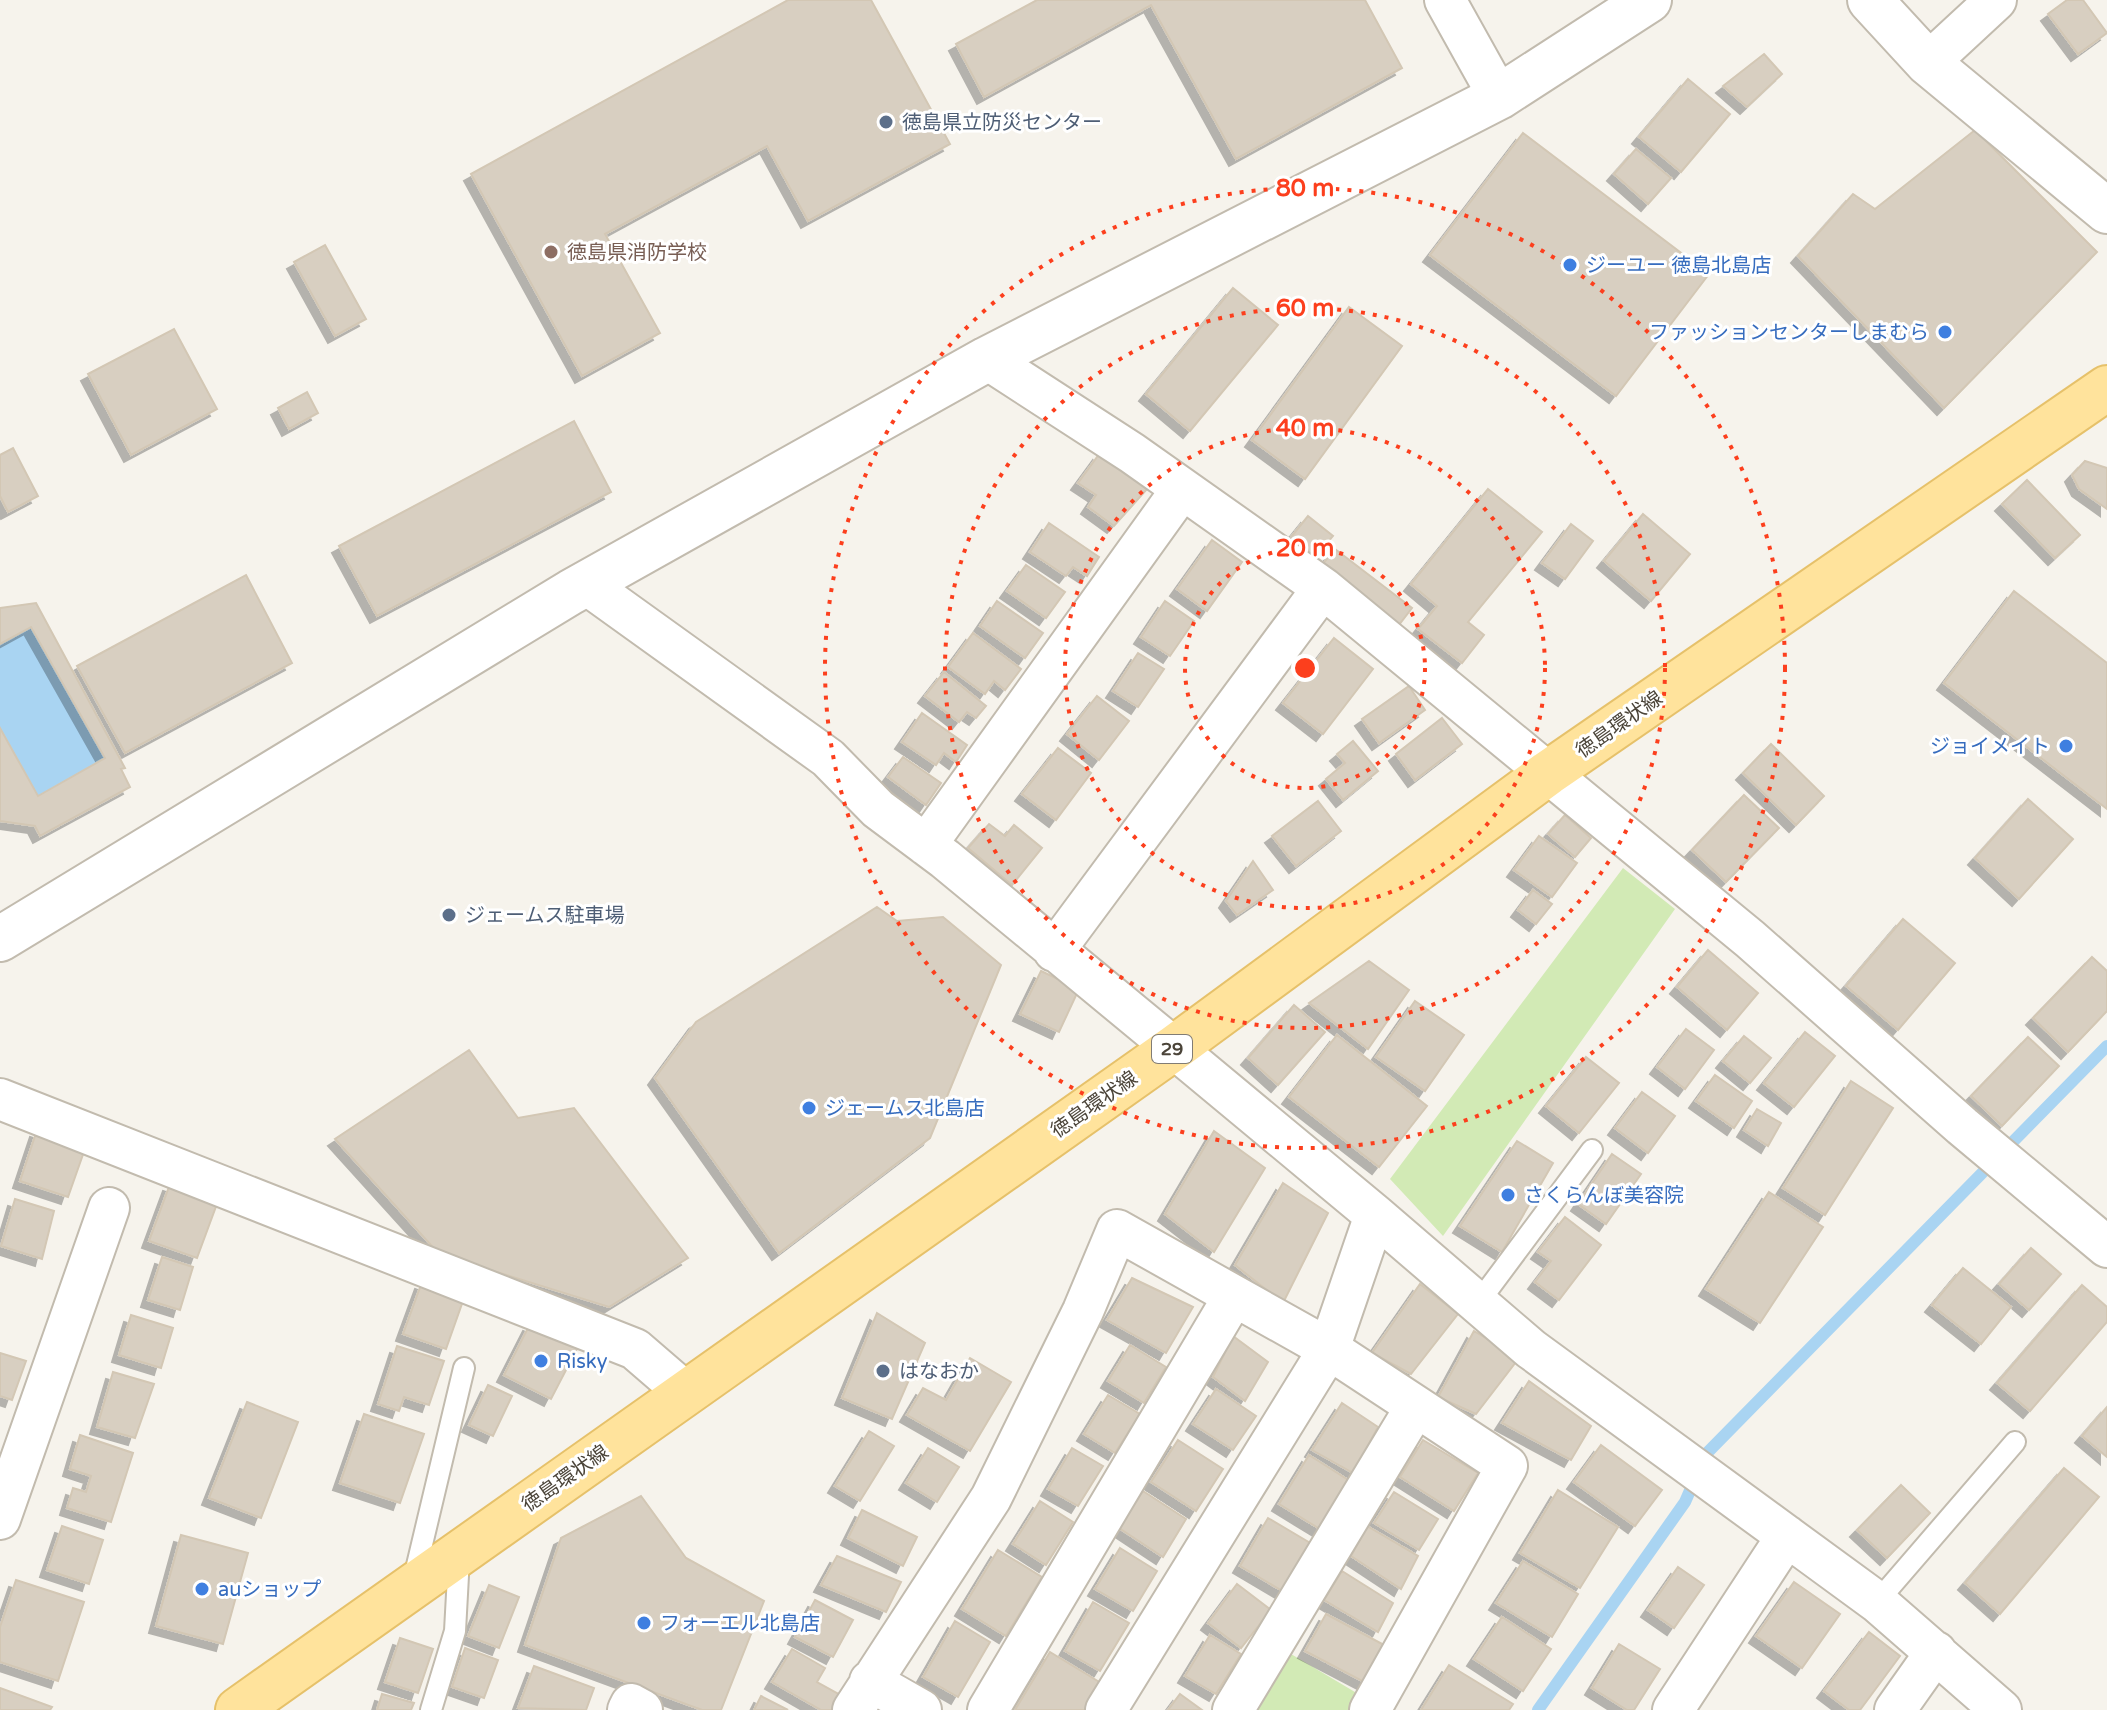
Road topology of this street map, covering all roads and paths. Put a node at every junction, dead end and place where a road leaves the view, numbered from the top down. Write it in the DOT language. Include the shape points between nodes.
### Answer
graph roads {
  1 [pos="1445,0"];
  2 [pos="1649,0"];
  3 [pos="1870,0"];
  4 [pos="1996,0"];
  5 [pos="1928,63"];
  6 [pos="1499,97"];
  7 [pos="2107,211"];
  8 [pos="987,359"];
  9 [pos="2107,388"];
  10 [pos="1182,489"];
  11 [pos="586,584"];
  12 [pos="1323,588"];
  13 [pos="1548,773"];
  14 [pos="926,845"];
  15 [pos="1,937"];
  16 [pos="1054,951"];
  17 [pos="1174,1048"];
  18 [pos="0,1099"];
  19 [pos="1592,1150"];
  20 [pos="109,1208"];
  21 [pos="1375,1215"];
  22 [pos="2107,1247"];
  23 [pos="1234,1296"];
  24 [pos="1478,1303"];
  25 [pos="1329,1349"];
  26 [pos="464,1368"];
  27 [pos="686,1393"];
  28 [pos="1415,1408"];
  29 [pos="2015,1442"];
  30 [pos="0,1519"];
  31 [pos="1787,1536"];
  32 [pos="460,1553"];
  33 [pos="411,1587"];
  34 [pos="1877,1602"];
  35 [pos="1936,1652"];
  36 [pos="861,1696"];
  37 [pos="238,1710"];
  38 [pos="431,1710"];
  39 [pos="628,1710"];
  40 [pos="642,1710"];
  41 [pos="921,1710"];
  42 [pos="988,1710"];
  43 [pos="1106,1710"];
  44 [pos="1233,1710"];
  45 [pos="1370,1710"];
  46 [pos="1673,1710"];
  47 [pos="1895,1710"];
  48 [pos="2001,1710"];
  1 -- 6 [label="street"];
  2 -- 6 [label="street"];
  3 -- 5 [label="street"];
  4 -- 5 [label="street"];
  5 -- 7 [label="street"];
  6 -- 8 [label="street"];
  8 -- 10 [label="street"];
  8 -- 11 [label="street"];
  9 -- 13 [label="main road, 徳島環状線 / 29"];
  10 -- 12 [label="street"];
  10 -- 14 [label="street"];
  11 -- 14 [label="street" via="828,758 878,809"];
  11 -- 15 [label="street"];
  12 -- 13 [label="street"];
  12 -- 16 [label="street"];
  13 -- 17 [label="main road, 徳島環状線 / 29"];
  13 -- 22 [label="street" via="1750,939"];
  14 -- 16 [label="street"];
  16 -- 17 [label="street"];
  17 -- 21 [label="street"];
  17 -- 27 [label="main road, 徳島環状線 / 29"];
  18 -- 27 [label="street" via="635,1349"];
  19 -- 24 [label="lane"];
  20 -- 30 [label="street"];
  21 -- 24 [label="street"];
  21 -- 25 [label="street"];
  23 -- 25 [label="street"];
  23 -- 36 [label="street" via="1117,1230 991,1498"];
  23 -- 42 [label="street"];
  24 -- 31 [label="street" via="1531,1349"];
  25 -- 28 [label="street"];
  25 -- 43 [label="street"];
  26 -- 33 [label="lane"];
  27 -- 32 [label="main road, 徳島環状線 / 29"];
  28 -- 44 [label="street"];
  28 -- 45 [label="street" via="1507,1466"];
  29 -- 34 [label="lane"];
  31 -- 34 [label="street"];
  31 -- 46 [label="street"];
  32 -- 33 [label="main road, 徳島環状線 / 29"];
  32 -- 38 [label="lane" via="455,1631"];
  33 -- 37 [label="main road, 徳島環状線 / 29"];
  34 -- 35 [label="street"];
  35 -- 47 [label="street"];
  35 -- 48 [label="street"];
  36 -- 41 [label="street"];
  39 -- 40 [label="street" via="631,1704"];
}
